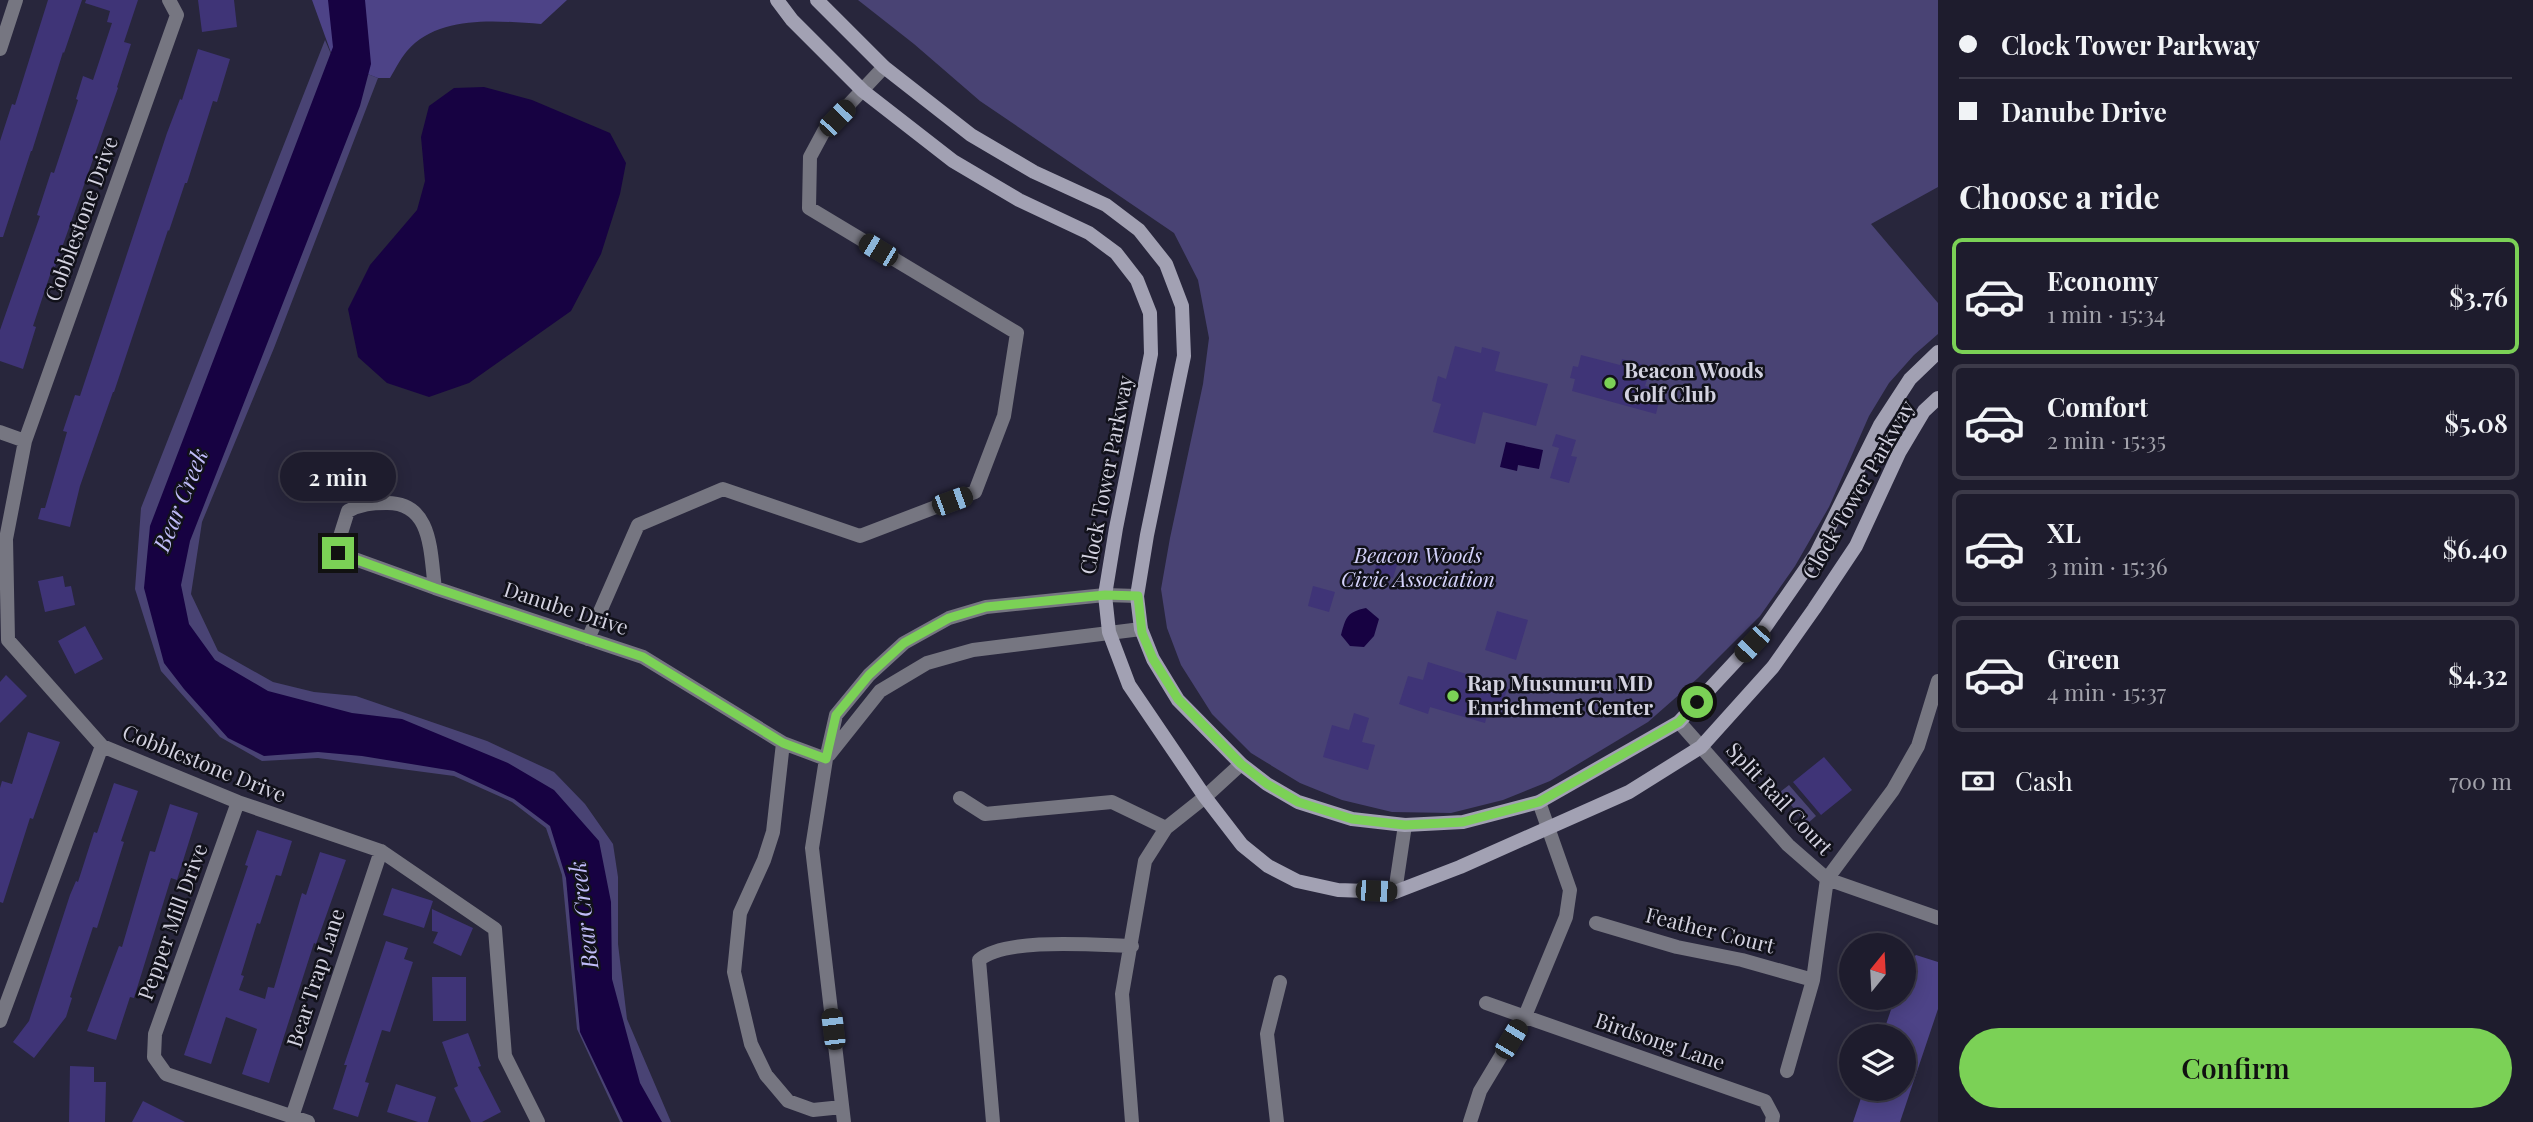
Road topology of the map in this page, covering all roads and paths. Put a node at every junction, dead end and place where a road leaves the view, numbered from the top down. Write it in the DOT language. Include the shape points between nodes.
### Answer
graph roads {
  1 [pos="16,0"];
  2 [pos="169,0"];
  3 [pos="777,0"];
  4 [pos="817,0"];
  5 [pos="0,49"];
  6 [pos="884,67"];
  7 [pos="863,91"];
  8 [pos="1938,352"];
  9 [pos="1938,398"];
  10 [pos="0,432"];
  11 [pos="25,441"];
  12 [pos="435,588"];
  13 [pos="1105,595"];
  14 [pos="1138,596"];
  15 [pos="1141,629"];
  16 [pos="1108,632"];
  17 [pos="588,639"];
  18 [pos="4,643"];
  19 [pos="1938,681"];
  20 [pos="1679,722"];
  21 [pos="783,743"];
  22 [pos="102,746"];
  23 [pos="1701,747"];
  24 [pos="826,759"];
  25 [pos="1241,764"];
  26 [pos="1205,797"];
  27 [pos="960,798"];
  28 [pos="238,802"];
  29 [pos="1539,802"];
  30 [pos="1405,825"];
  31 [pos="1166,828"];
  32 [pos="1549,828"];
  33 [pos="380,851"];
  34 [pos="1827,879"];
  35 [pos="1395,892"];
  36 [pos="1938,918"];
  37 [pos="1596,923"];
  38 [pos="1132,946"];
  39 [pos="1813,980"];
  40 [pos="1280,982"];
  41 [pos="1486,1003"];
  42 [pos="1525,1016"];
  43 [pos="0,1021"];
  44 [pos="1787,1071"];
  45 [pos="843,1114"];
  46 [pos="292,1117"];
  47 [pos="1772,1119"];
  48 [pos="307,1122"];
  49 [pos="536,1122"];
  50 [pos="993,1122"];
  51 [pos="1132,1122"];
  52 [pos="1276,1122"];
  53 [pos="1470,1122"];
  1 -- 5 [label="street"];
  2 -- 11 [label="street, Cobblestone Drive" via="177,15"];
  3 -- 7 [label="street, Clock Tower Parkway"];
  4 -- 6 [label="street, Clock Tower Parkway"];
  6 -- 7 [label="street"];
  6 -- 14 [label="street, Clock Tower Parkway" via="971,135 1034,172 1106,205 1139,230 1166,264 1182,306 1184,356"];
  7 -- 13 [label="street, Clock Tower Parkway" via="953,161 1019,200 1089,233 1116,253 1138,280 1150,313 1152,354"];
  7 -- 17 [label="street" via="824,131 810,157 809,208 1017,333 1004,416 975,492 860,536 723,489 638,525"];
  8 -- 20 [label="street, Clock Tower Parkway" via="1910,379 1880,425 1816,554 1759,636"];
  9 -- 23 [label="street, Clock Tower Parkway" via="1911,432 1856,545 1814,609 1773,667"];
  10 -- 11 [label="street"];
  11 -- 18 [label="street, Cobblestone Drive" via="6,539"];
  12 -- 12 [label="street, Danube Drive" via="338,553 348,511 374,503 412,508 427,537"];
  12 -- 17 [label="street, Danube Drive"];
  13 -- 14 [label="street"];
  13 -- 16 [label="street, Clock Tower Parkway"];
  13 -- 24 [label="street" via="986,607 949,618 904,643 836,715"];
  14 -- 15 [label="street, Clock Tower Parkway"];
  15 -- 16 [label="street"];
  15 -- 25 [label="street, Clock Tower Parkway" via="1178,699"];
  16 -- 24 [label="street" via="973,650 927,663 880,691"];
  16 -- 26 [label="street, Clock Tower Parkway" via="1129,685"];
  17 -- 21 [label="street, Danube Drive" via="643,657"];
  18 -- 22 [label="street, Cobblestone Drive"];
  19 -- 34 [label="street" via="1918,746 1893,790"];
  20 -- 23 [label="street, Split Rail Court"];
  20 -- 29 [label="street, Clock Tower Parkway"];
  21 -- 24 [label="street, Danube Drive"];
  21 -- 45 [label="street" via="773,832 740,914 734,972 751,1044 766,1075 788,1101"];
  22 -- 28 [label="street, Cobblestone Drive"];
  22 -- 43 [label="street"];
  23 -- 32 [label="street, Clock Tower Parkway" via="1629,792"];
  23 -- 34 [label="street, Split Rail Court" via="1788,845"];
  24 -- 45 [label="street" via="813,848"];
  25 -- 26 [label="street"];
  25 -- 30 [label="street, Clock Tower Parkway" via="1298,802 1352,819"];
  26 -- 31 [label="street"];
  26 -- 35 [label="street, Clock Tower Parkway" via="1242,845 1297,881 1338,890"];
  27 -- 31 [label="street" via="985,814 1112,802"];
  28 -- 33 [label="street, Cobblestone Drive"];
  28 -- 46 [label="street, Pepper Mill Drive" via="155,1034 154,1057 166,1074"];
  29 -- 30 [label="street, Clock Tower Parkway" via="1463,822"];
  29 -- 32 [label="street"];
  30 -- 35 [label="street"];
  31 -- 38 [label="street" via="1145,861"];
  32 -- 35 [label="street, Clock Tower Parkway"];
  32 -- 42 [label="street" via="1570,890 1566,917"];
  33 -- 46 [label="street, Bear Trap Lane"];
  33 -- 49 [label="street, Cobblestone Drive" via="495,929 505,1056"];
  34 -- 36 [label="street, Split Rail Court"];
  34 -- 39 [label="street"];
  37 -- 39 [label="street, Feather Court"];
  38 -- 50 [label="street" via="1055,944 989,951 979,960"];
  38 -- 51 [label="street" via="1122,993"];
  39 -- 44 [label="street"];
  40 -- 52 [label="street" via="1268,1034"];
  41 -- 42 [label="street, Birdsong Lane"];
  42 -- 47 [label="street, Birdsong Lane" via="1765,1101"];
  42 -- 53 [label="street" via="1480,1091"];
  46 -- 48 [label="street"];
}
